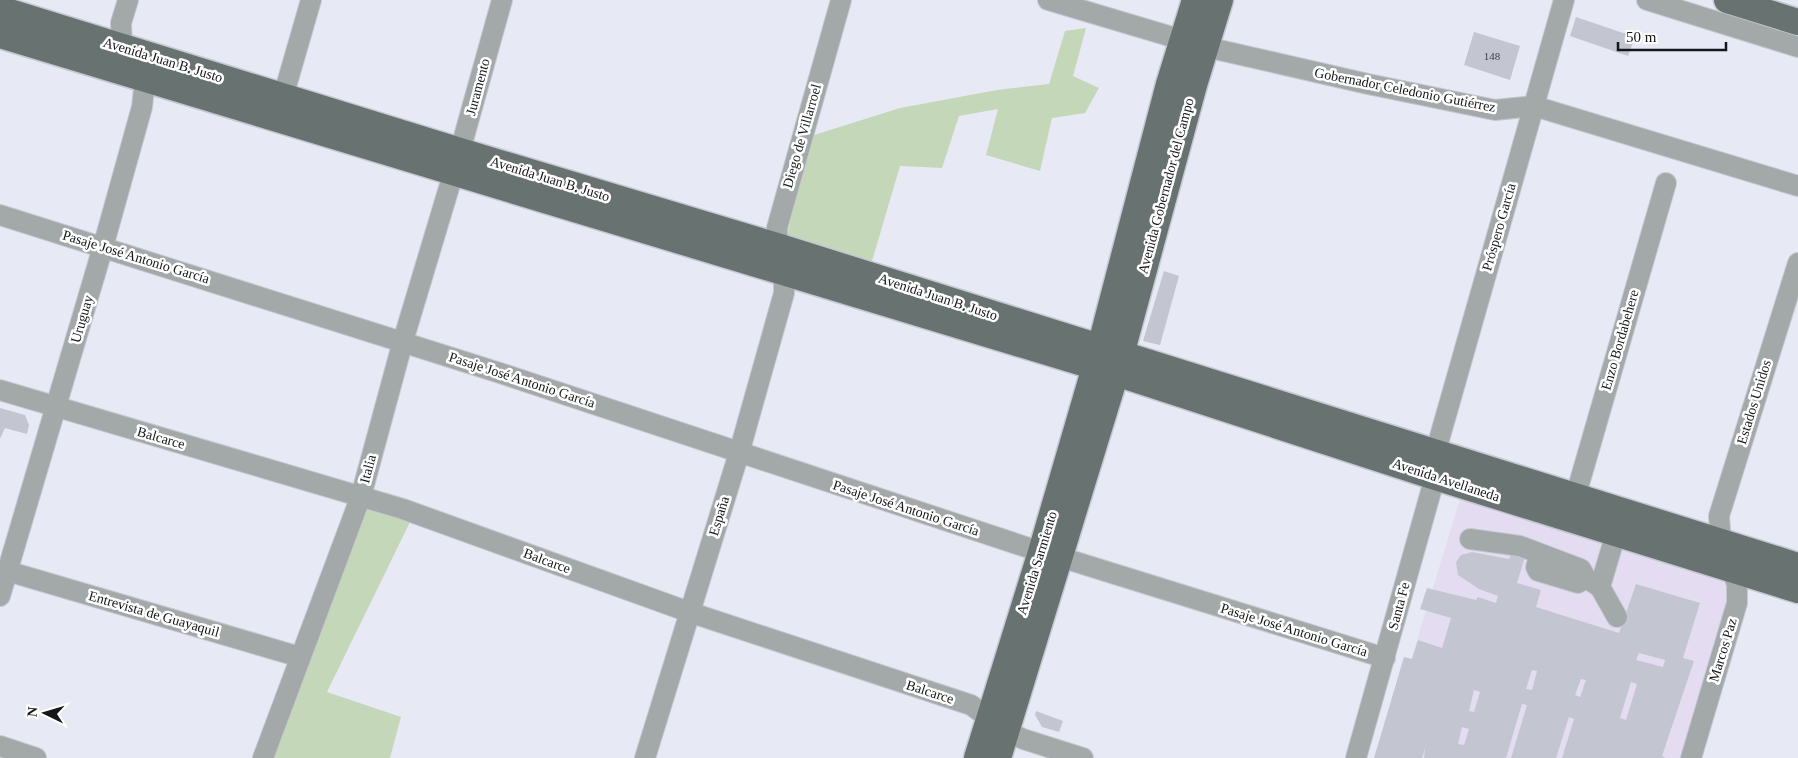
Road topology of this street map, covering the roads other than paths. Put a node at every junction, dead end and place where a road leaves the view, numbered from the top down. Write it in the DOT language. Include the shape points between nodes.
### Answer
graph roads {
  1 [pos="128,0"];
  2 [pos="311,0"];
  3 [pos="502,0"];
  4 [pos="841,0"];
  5 [pos="1048,0"];
  6 [pos="1195,0"];
  7 [pos="1220,0"];
  8 [pos="1564,0"];
  9 [pos="1647,0"];
  10 [pos="1727,0"];
  11 [pos="0,9"];
  12 [pos="1798,22"];
  13 [pos="0,35"];
  14 [pos="1194,44"];
  15 [pos="122,47"];
  16 [pos="1798,47"];
  17 [pos="145,78"];
  18 [pos="283,97"];
  19 [pos="1534,106"];
  20 [pos="457,163"];
  21 [pos="1666,183"];
  22 [pos="1798,186"];
  23 [pos="0,215"];
  24 [pos="777,246"];
  25 [pos="103,247"];
  26 [pos="1798,263"];
  27 [pos="785,272"];
  28 [pos="403,341"];
  29 [pos="1108,361"];
  30 [pos="0,390"];
  31 [pos="56,408"];
  32 [pos="739,453"];
  33 [pos="1435,465"];
  34 [pos="361,496"];
  35 [pos="1575,498"];
  36 [pos="1616,534"];
  37 [pos="1470,539"];
  38 [pos="1721,542"];
  39 [pos="1050,555"];
  40 [pos="1798,566"];
  41 [pos="1733,570"];
  42 [pos="7,571"];
  43 [pos="1593,583"];
  44 [pos="1798,590"];
  45 [pos="0,596"];
  46 [pos="689,612"];
  47 [pos="1617,617"];
  48 [pos="300,657"];
  49 [pos="1385,658"];
  50 [pos="998,725"];
  51 [pos="0,746"];
  52 [pos="36,758"];
  53 [pos="263,758"];
  54 [pos="645,758"];
  55 [pos="977,758"];
  56 [pos="998,758"];
  57 [pos="1083,758"];
  58 [pos="1356,758"];
  59 [pos="1691,758"];
  1 -- 15 [label="street" via="121,24"];
  2 -- 18 [label="street"];
  3 -- 20 [label="street, Juramento"];
  4 -- 24 [label="street, Diego de Villarroel" via="777,228"];
  5 -- 14 [label="street, Gobernador Celedonio Gutiérrez"];
  6 -- 14 [label="main road, Avenida Gobernador del Campo"];
  7 -- 14 [label="main road, Avenida Gobernador del Campo"];
  8 -- 19 [label="street, Próspero García"];
  9 -- 16 [label="street"];
  10 -- 12 [label="main road"];
  11 -- 15 [label="main road, Avenida Juan B. Justo"];
  13 -- 17 [label="main road, Avenida Juan B. Justo"];
  14 -- 19 [label="street, Gobernador Celedonio Gutiérrez" via="1495,110"];
  14 -- 29 [label="main road, Avenida Gobernador del Campo" via="1169,84"];
  15 -- 17 [label="street"];
  15 -- 18 [label="main road, Avenida Juan B. Justo"];
  17 -- 20 [label="main road, Avenida Juan B. Justo"];
  17 -- 25 [label="street, Uruguay" via="142,107"];
  18 -- 20 [label="main road, Avenida Juan B. Justo"];
  19 -- 22 [label="street, Gobernador Celedonio Gutiérrez"];
  19 -- 33 [label="street, Próspero García"];
  20 -- 24 [label="main road, Avenida Juan B. Justo"];
  20 -- 27 [label="main road, Avenida Juan B. Justo"];
  20 -- 28 [label="street, Italia"];
  21 -- 35 [label="street, Enzo Bordabehere"];
  23 -- 25 [label="street, Pasaje José Antonio García"];
  24 -- 27 [label="street, Diego de Villarroel"];
  24 -- 29 [label="main road, Avenida Juan B. Justo"];
  25 -- 28 [label="street, Pasaje José Antonio García"];
  25 -- 31 [label="street, Uruguay"];
  26 -- 38 [label="street, Estados Unidos" via="1719,516"];
  27 -- 29 [label="main road, Avenida Juan B. Justo"];
  27 -- 32 [label="street, España" via="784,293"];
  28 -- 32 [label="street, Pasaje José Antonio García"];
  28 -- 34 [label="street, Italia"];
  29 -- 33 [label="main road, Avenida Avellaneda"];
  29 -- 39 [label="main road, Avenida Sarmiento"];
  30 -- 31 [label="street, Balcarce"];
  31 -- 34 [label="street, Balcarce"];
  31 -- 42 [label="street, Uruguay"];
  32 -- 39 [label="street, Pasaje José Antonio García"];
  32 -- 46 [label="street, España"];
  33 -- 35 [label="main road, Avenida Avellaneda"];
  33 -- 36 [label="main road, Avenida Avellaneda"];
  33 -- 49 [label="street, Santa Fe"];
  34 -- 46 [label="street, Balcarce"];
  34 -- 48 [label="street, Italia"];
  35 -- 38 [label="main road, Avenida Avellaneda"];
  36 -- 41 [label="main road, Avenida Avellaneda"];
  36 -- 43 [label="street"];
  37 -- 43 [label="street" via="1520,546 1540,555 1538,571 1578,583"];
  38 -- 40 [label="main road, Avenida Avellaneda"];
  38 -- 41 [label="street, Marcos Paz"];
  39 -- 49 [label="street, Pasaje José Antonio García"];
  39 -- 50 [label="main road, Avenida Sarmiento"];
  41 -- 44 [label="main road, Avenida Avellaneda"];
  41 -- 59 [label="street, Marcos Paz" via="1737,604"];
  42 -- 45 [label="street, Uruguay"];
  42 -- 48 [label="street, Entrevista de Guayaquil"];
  43 -- 47 [label="street"];
  46 -- 50 [label="street, Balcarce" via="971,706"];
  46 -- 54 [label="street, España"];
  48 -- 53 [label="street, Italia"];
  49 -- 58 [label="street, Santa Fe"];
  50 -- 55 [label="main road, Avenida Sarmiento"];
  50 -- 56 [label="main road, Avenida Sarmiento"];
  50 -- 57 [label="street, Balcarce" via="1023,739"];
  51 -- 52 [label="street"];
}
